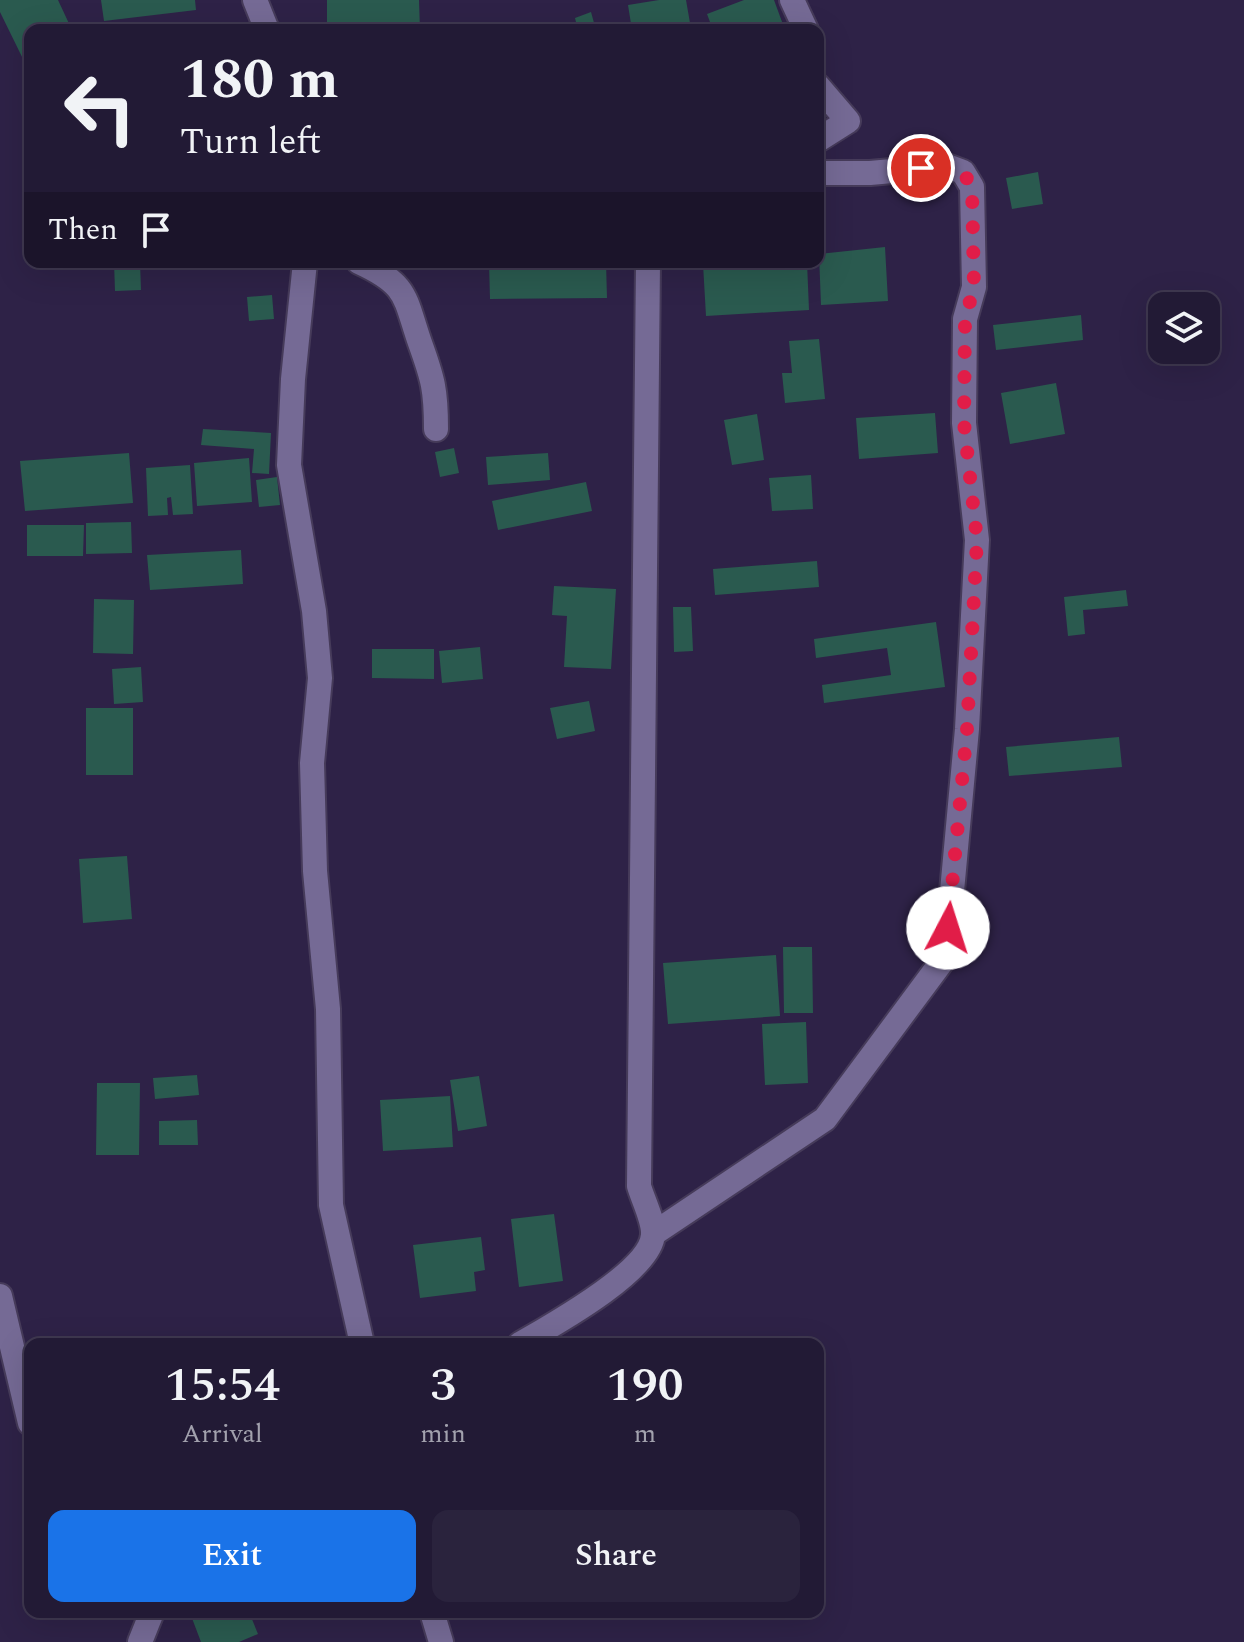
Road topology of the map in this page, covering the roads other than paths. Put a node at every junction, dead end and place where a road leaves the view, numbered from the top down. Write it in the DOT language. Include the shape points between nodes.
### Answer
graph roads {
  1 [pos="255,0"];
  2 [pos="792,0"];
  3 [pos="265,24"];
  4 [pos="803,24"];
  5 [pos="824,93"];
  6 [pos="824,136"];
  7 [pos="824,173"];
  8 [pos="304,268"];
  9 [pos="368,268"];
  10 [pos="648,268"];
  11 [pos="436,429"];
  12 [pos="653,1234"];
  13 [pos="0,1296"];
  14 [pos="361,1338"];
  15 [pos="530,1338"];
  16 [pos="24,1398"];
  17 [pos="150,1618"];
  18 [pos="434,1618"];
  19 [pos="140,1642"];
  20 [pos="441,1642"];
  1 -- 3 [label="street"];
  2 -- 4 [label="street"];
  5 -- 6 [label="street" via="848,121"];
  7 -- 12 [label="street" via="947,166 963,172 972,187 974,287 965,319 964,423 977,540 967,729 946,956 825,1119"];
  8 -- 14 [label="street" via="289,465 320,678 312,763 315,871 328,1009 331,1205"];
  9 -- 11 [label="street" via="404,292 432,369"];
  10 -- 12 [label="street" via="639,1186"];
  12 -- 15 [label="street" via="644,1256 596,1299"];
  13 -- 16 [label="street"];
  17 -- 19 [label="street"];
  18 -- 20 [label="street"];
}
